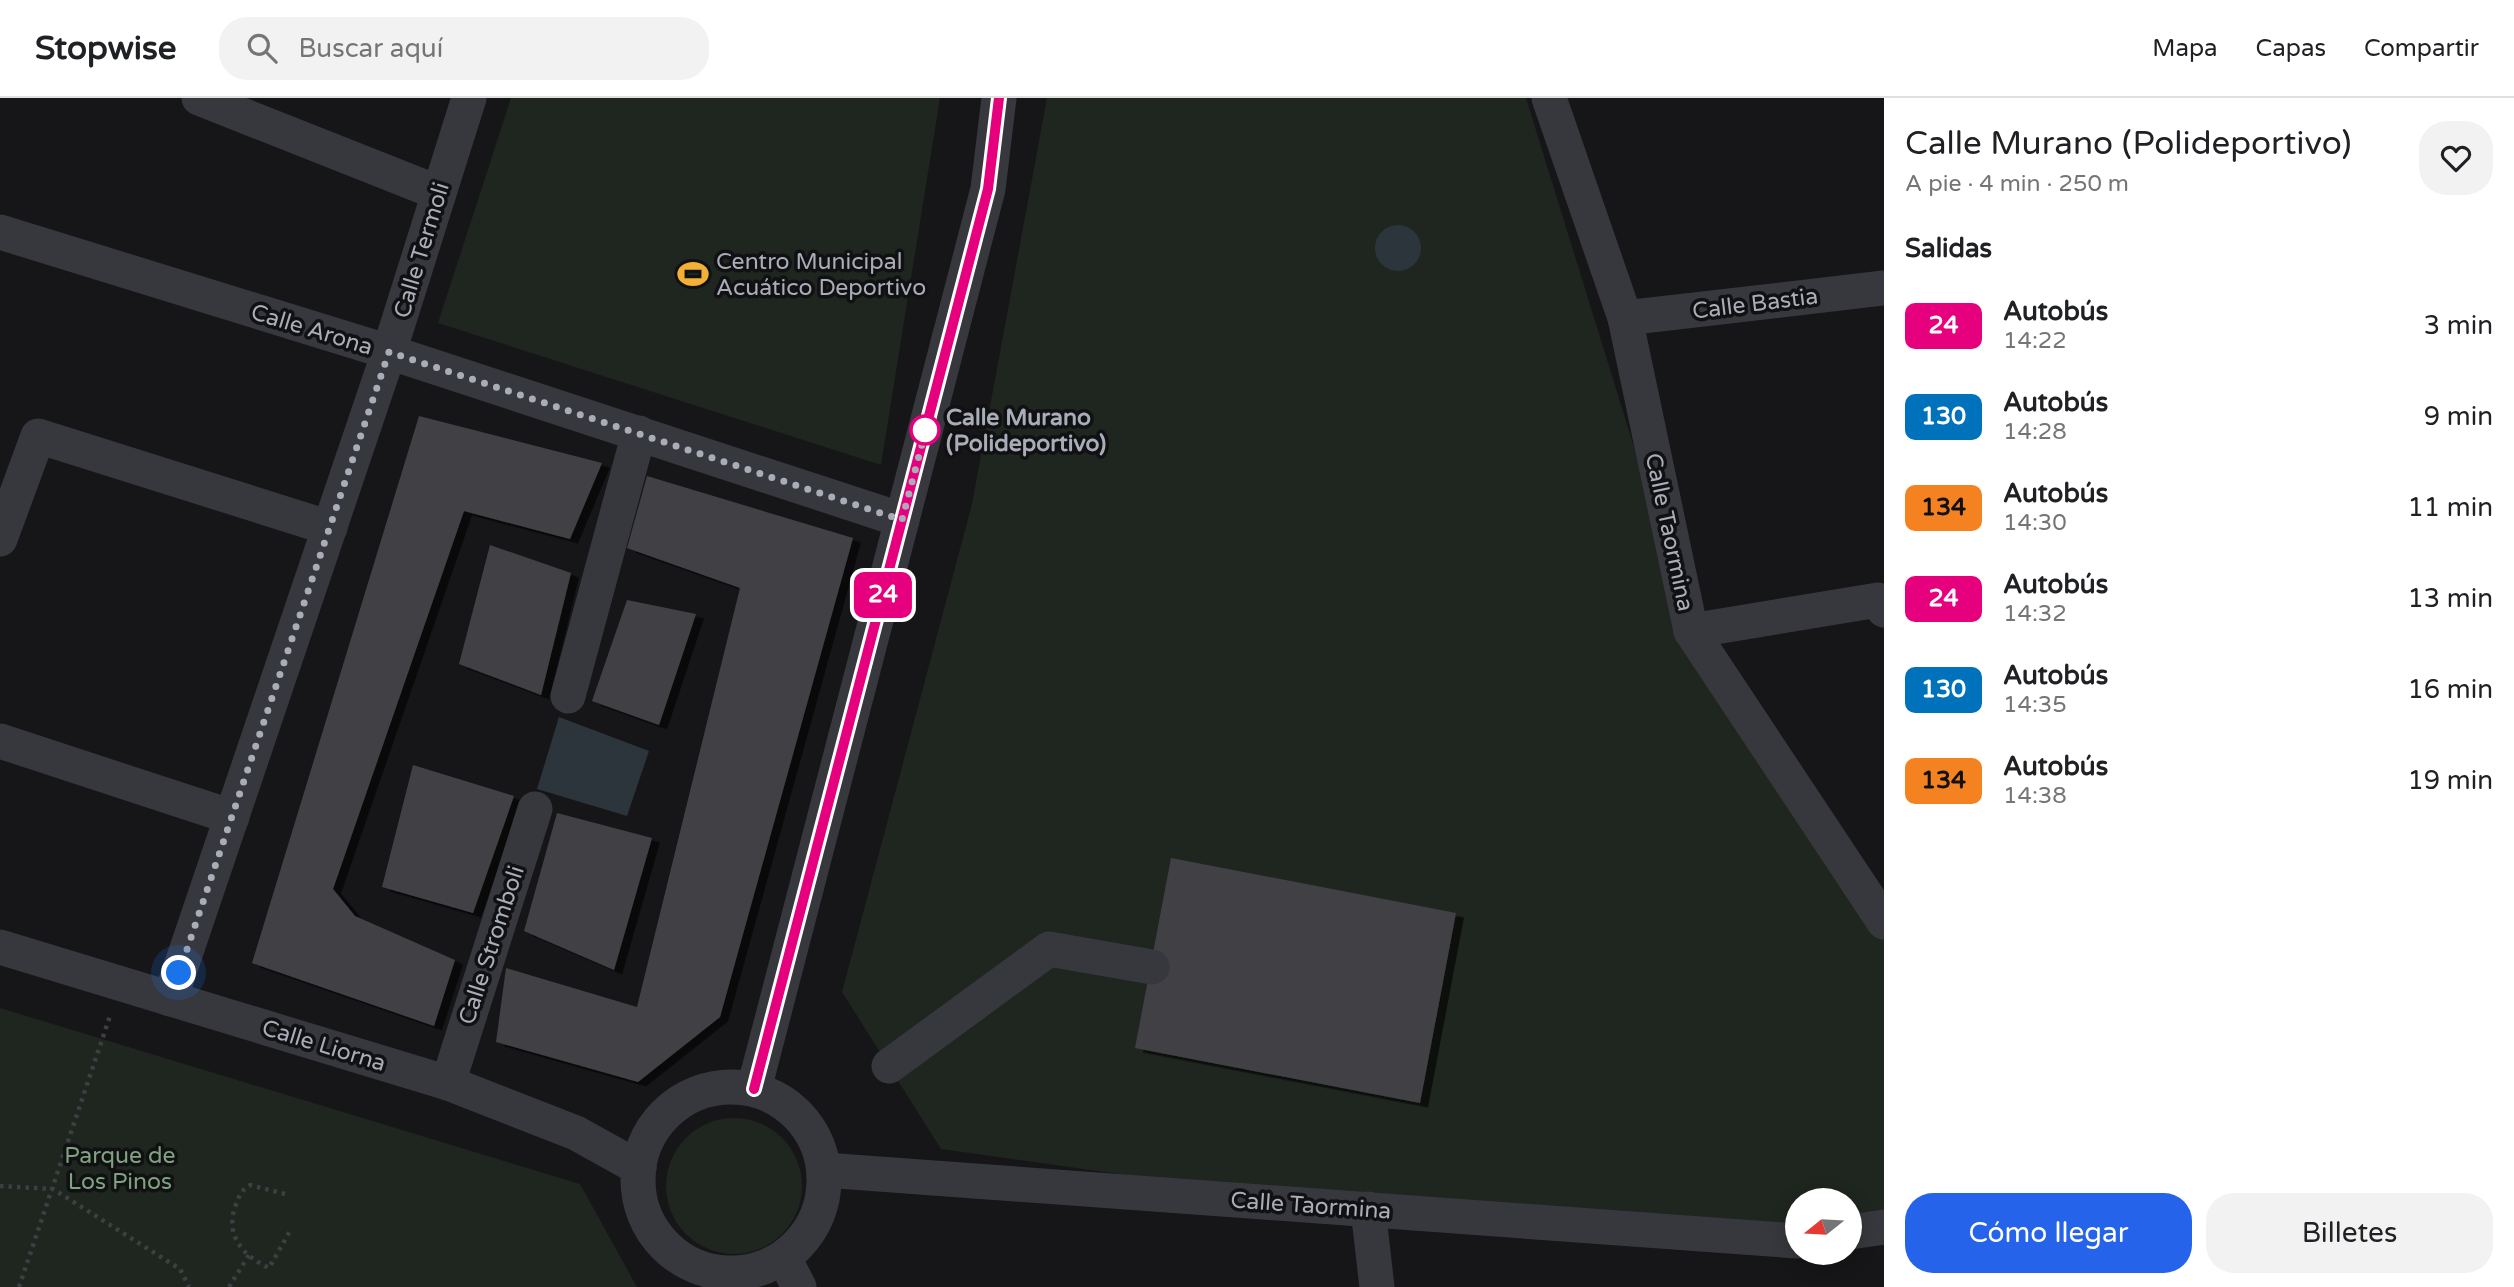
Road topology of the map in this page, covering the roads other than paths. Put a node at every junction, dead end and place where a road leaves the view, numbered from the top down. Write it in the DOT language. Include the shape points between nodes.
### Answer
graph roads {
  1 [pos="199,98"];
  2 [pos="469,98"];
  3 [pos="999,98"];
  4 [pos="1549,98"];
  5 [pos="439,193"];
  6 [pos="0,232"];
  7 [pos="1884,288"];
  8 [pos="1625,318"];
  9 [pos="389,352"];
  10 [pos="639,433"];
  11 [pos="902,520"];
  12 [pos="330,528"];
  13 [pos="0,539"];
  14 [pos="1884,610"];
  15 [pos="1691,631"];
  16 [pos="568,696"];
  17 [pos="0,741"];
  18 [pos="535,809"];
  19 [pos="232,817"];
  20 [pos="1884,922"];
  21 [pos="0,947"];
  22 [pos="1152,967"];
  23 [pos="170,999"];
  24 [pos="889,1066"];
  25 [pos="448,1083"];
  26 [pos="754,1089"];
  27 [pos="639,1168"];
  28 [pos="824,1170"];
  29 [pos="1368,1209"];
  30 [pos="1884,1227"];
  31 [pos="1862,1231"];
  32 [pos="1785,1240"];
  33 [pos="791,1272"];
  34 [pos="702,1278"];
  35 [pos="1377,1287"];
  1 -- 5 [label="street"];
  2 -- 5 [label="street, Calle Termoli"];
  3 -- 11 [label="street" via="988,189"];
  4 -- 8 [label="street, Calle Taormina"];
  5 -- 9 [label="street, Calle Termoli"];
  6 -- 9 [label="street, Calle Arona"];
  7 -- 8 [label="street, Calle Bastia"];
  8 -- 15 [label="street, Calle Taormina"];
  9 -- 10 [label="street, Calle Arona"];
  9 -- 12 [label="street, Calle Termoli"];
  10 -- 11 [label="street, Calle Arona"];
  10 -- 16 [label="street"];
  11 -- 26 [label="street"];
  12 -- 13 [label="street" via="38,436"];
  12 -- 19 [label="street, Calle Termoli"];
  14 -- 15 [label="street" via="1878,600"];
  15 -- 20 [label="street, Calle Taormina"];
  17 -- 19 [label="street"];
  18 -- 25 [label="street, Calle Stromboli"];
  19 -- 23 [label="street, Calle Termoli"];
  21 -- 23 [label="street, Calle Liorna"];
  22 -- 24 [label="street" via="1049,949"];
  23 -- 25 [label="street, Calle Liorna"];
  25 -- 27 [label="street, Calle Liorna" via="576,1133"];
  26 -- 27 [label="street" via="723,1087 693,1095 667,1112 648,1137"];
  26 -- 28 [label="street" via="780,1100 802,1118 817,1143"];
  27 -- 34 [label="street" via="639,1195 646,1220 662,1242"];
  28 -- 29 [label="street, Calle Taormina"];
  28 -- 33 [label="street" via="824,1195"];
  29 -- 32 [label="street, Calle Taormina"];
  29 -- 35 [label="street"];
  30 -- 31 [label="street"];
  33 -- 34 [label="street" via="760,1269"];
}
